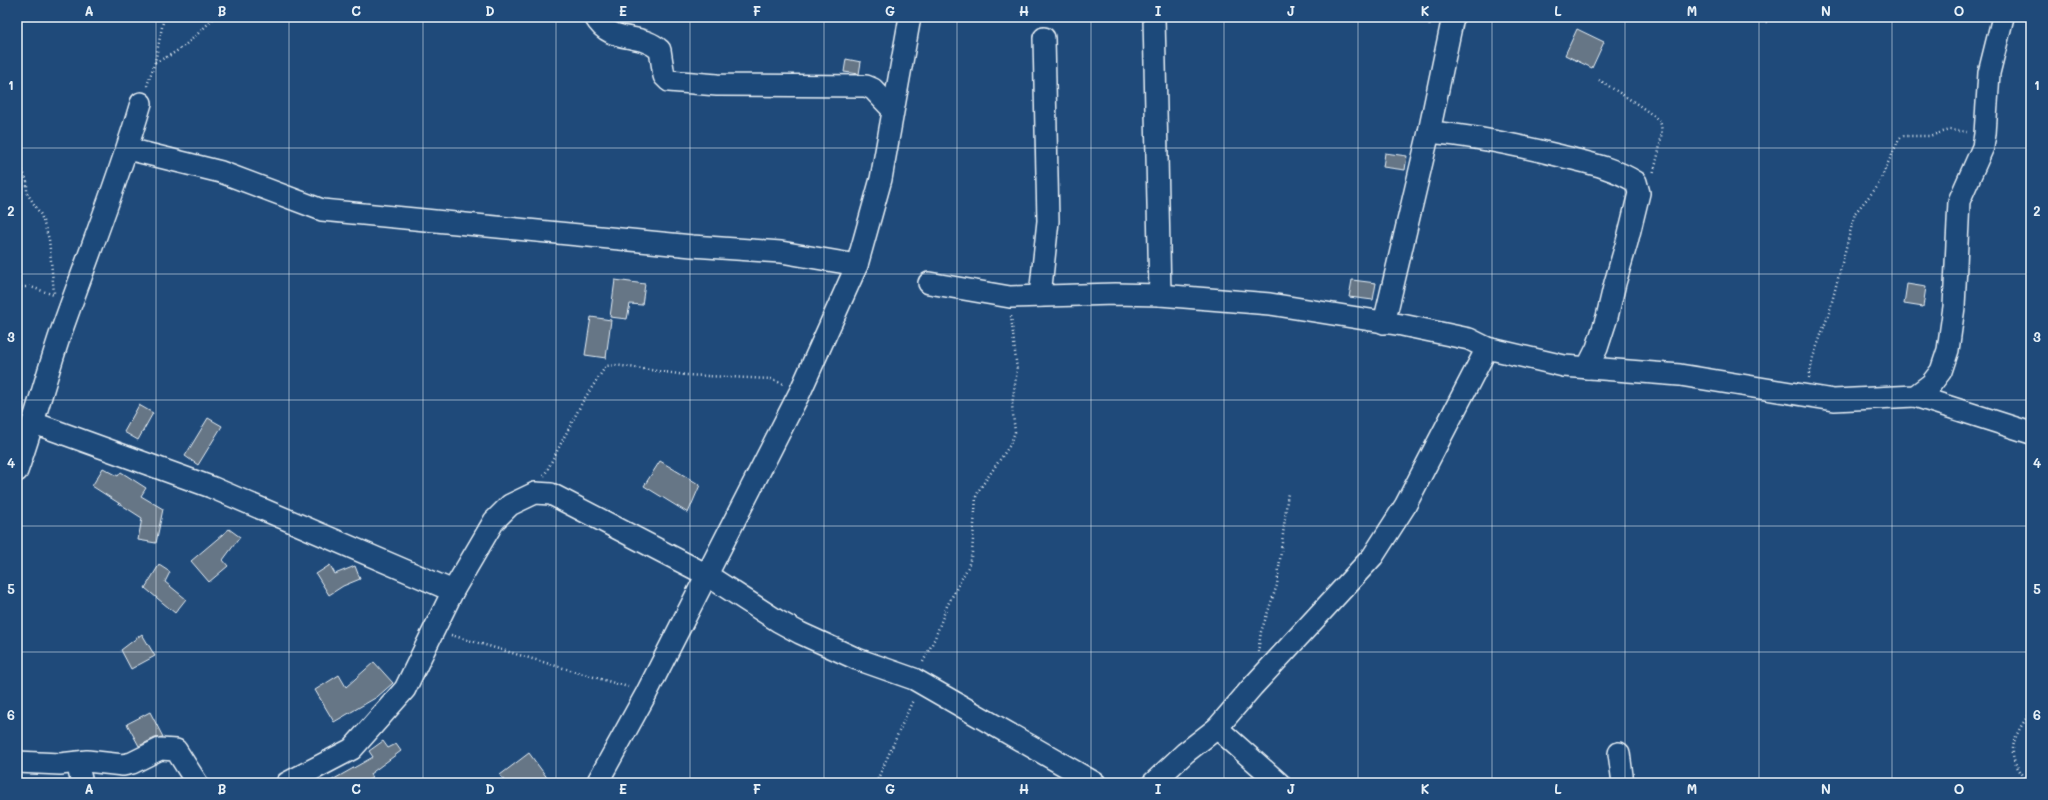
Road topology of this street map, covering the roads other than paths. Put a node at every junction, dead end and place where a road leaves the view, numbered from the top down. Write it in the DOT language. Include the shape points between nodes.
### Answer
graph roads {
  1 [pos="595,17"];
  2 [pos="910,17"];
  3 [pos="1154,17"];
  4 [pos="1452,17"];
  5 [pos="2003,17"];
  6 [pos="1044,38"];
  7 [pos="141,103"];
  8 [pos="892,109"];
  9 [pos="1429,132"];
  10 [pos="128,149"];
  11 [pos="857,265"];
  12 [pos="929,283"];
  13 [pos="1160,295"];
  14 [pos="1040,296"];
  15 [pos="1384,322"];
  16 [pos="1487,348"];
  17 [pos="1587,368"];
  18 [pos="1915,396"];
  19 [pos="34,423"];
  20 [pos="2031,433"];
  21 [pos="17,471"];
  22 [pos="707,575"];
  23 [pos="453,591"];
  24 [pos="1217,728"];
  25 [pos="1619,753"];
  26 [pos="17,762"];
  27 [pos="79,773"];
  28 [pos="197,783"];
  29 [pos="287,783"];
  30 [pos="597,783"];
  31 [pos="1095,783"];
  32 [pos="1153,783"];
  33 [pos="1279,783"];
  34 [pos="1623,783"];
  1 -- 8 [label="street" via="610,34 647,42 660,50 664,76 669,81 725,85 866,86 873,89"];
  2 -- 8 [label="street"];
  3 -- 13 [label="street"];
  4 -- 9 [label="street"];
  5 -- 18 [label="street" via="1989,73 1984,138 1978,161 1959,201 1954,307 1948,350 1941,371 1931,384"];
  6 -- 14 [label="street" via="1048,221"];
  7 -- 10 [label="street"];
  8 -- 11 [label="street" via="881,179"];
  9 -- 15 [label="street"];
  9 -- 17 [label="street" via="1515,145 1613,169 1636,182 1639,193 1629,236 1607,317 1597,348"];
  10 -- 11 [label="street" via="221,172 322,210 781,252"];
  10 -- 19 [label="street" via="60,337"];
  11 -- 22 [label="street" via="800,392"];
  12 -- 14 [label="street" via="1010,297"];
  13 -- 14 [label="street"];
  13 -- 15 [label="street" via="1270,304"];
  15 -- 16 [label="street" via="1469,339"];
  16 -- 17 [label="street" via="1564,366"];
  16 -- 24 [label="street" via="1405,506 1373,556"];
  17 -- 18 [label="street" via="1680,376 1834,400"];
  18 -- 20 [label="street"];
  19 -- 21 [label="street"];
  19 -- 23 [label="street" via="211,487"];
  22 -- 23 [label="street" via="551,494 535,492 510,505 494,521"];
  22 -- 30 [label="street"];
  22 -- 31 [label="street" via="800,633 857,659 914,680"];
  23 -- 29 [label="street" via="405,688 352,749"];
  24 -- 32 [label="street"];
  24 -- 33 [label="street"];
  25 -- 34 [label="street"];
  26 -- 27 [label="street" via="40,764"];
  27 -- 28 [label="street" via="87,761 123,765 160,749 171,748 176,750"];
}
